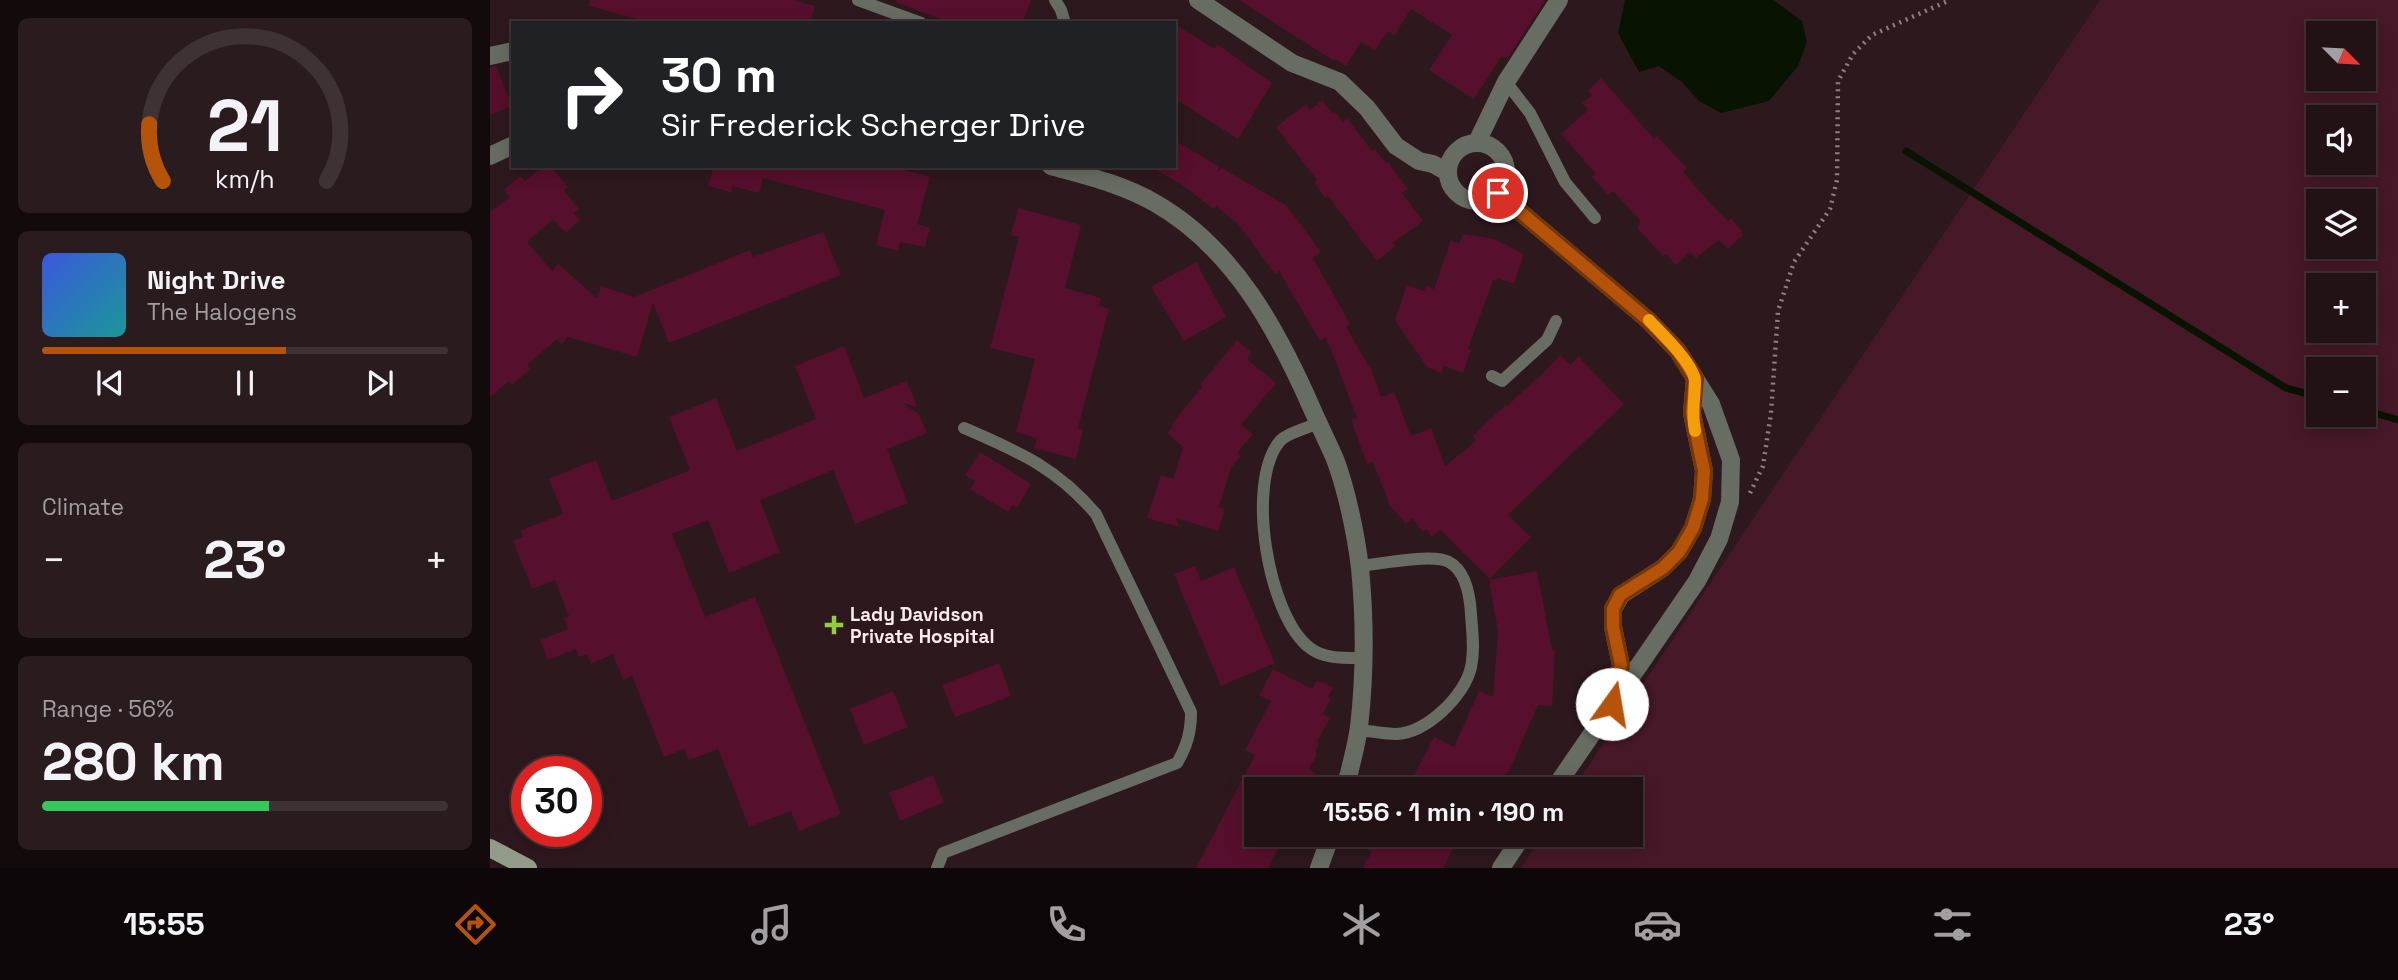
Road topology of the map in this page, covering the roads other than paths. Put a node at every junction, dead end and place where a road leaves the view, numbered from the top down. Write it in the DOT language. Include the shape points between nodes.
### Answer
graph roads {
  1 [pos="858,0"];
  2 [pos="1055,0"];
  3 [pos="1198,0"];
  4 [pos="1559,0"];
  5 [pos="916,21"];
  6 [pos="1065,21"];
  7 [pos="511,51"];
  8 [pos="490,56"];
  9 [pos="1506,82"];
  10 [pos="1477,142"];
  11 [pos="511,146"];
  12 [pos="490,156"];
  13 [pos="1059,168"];
  14 [pos="1447,172"];
  15 [pos="1498,193"];
  16 [pos="1594,218"];
  17 [pos="1556,321"];
  18 [pos="1492,376"];
  19 [pos="1695,378"];
  20 [pos="1319,423"];
  21 [pos="964,428"];
  22 [pos="1360,566"];
  23 [pos="1362,658"];
  24 [pos="1612,704"];
  25 [pos="1359,730"];
  26 [pos="1348,777"];
  27 [pos="1562,777"];
  28 [pos="1327,847"];
  29 [pos="1515,847"];
  30 [pos="490,848"];
  31 [pos="506,863"];
  32 [pos="528,868"];
  33 [pos="937,868"];
  34 [pos="1319,868"];
  35 [pos="1501,868"];
  1 -- 5 [label="lane"];
  2 -- 6 [label="lane"];
  3 -- 14 [label="street" via="1292,63 1340,82 1396,146"];
  4 -- 9 [label="street"];
  7 -- 8 [label="street"];
  9 -- 10 [label="street"];
  9 -- 16 [label="lane" via="1530,113 1564,182"];
  10 -- 14 [label="street" via="1456,151"];
  10 -- 15 [label="street" via="1498,151 1504,161 1507,172"];
  11 -- 12 [label="street"];
  13 -- 20 [label="street" via="1112,182 1156,203 1211,246 1255,299"];
  14 -- 15 [label="street" via="1455,193 1465,200 1488,200"];
  15 -- 19 [label="street" via="1648,320 1678,351"];
  17 -- 18 [label="lane" via="1547,340 1502,381"];
  19 -- 24 [label="street" via="1692,413 1704,471 1702,499 1679,552 1663,568 1620,595 1613,609 1621,665"];
  19 -- 24 [label="street" via="1711,404 1731,460 1730,502 1719,539 1697,581"];
  20 -- 22 [label="street" via="1336,461"];
  20 -- 23 [label="lane" via="1281,440 1268,462 1263,530 1270,569 1288,616 1311,649 1333,657"];
  21 -- 33 [label="lane" via="1046,467 1076,490 1096,514 1191,712 1191,728 1177,763 943,853"];
  22 -- 23 [label="street"];
  22 -- 25 [label="lane" via="1439,558 1452,562 1470,596 1474,645 1471,669 1453,703 1430,721 1399,734"];
  23 -- 25 [label="street"];
  24 -- 27 [label="street"];
  25 -- 26 [label="street"];
  28 -- 34 [label="street"];
  29 -- 35 [label="street"];
  30 -- 31 [label="main road"];
  31 -- 32 [label="main road"];
}
